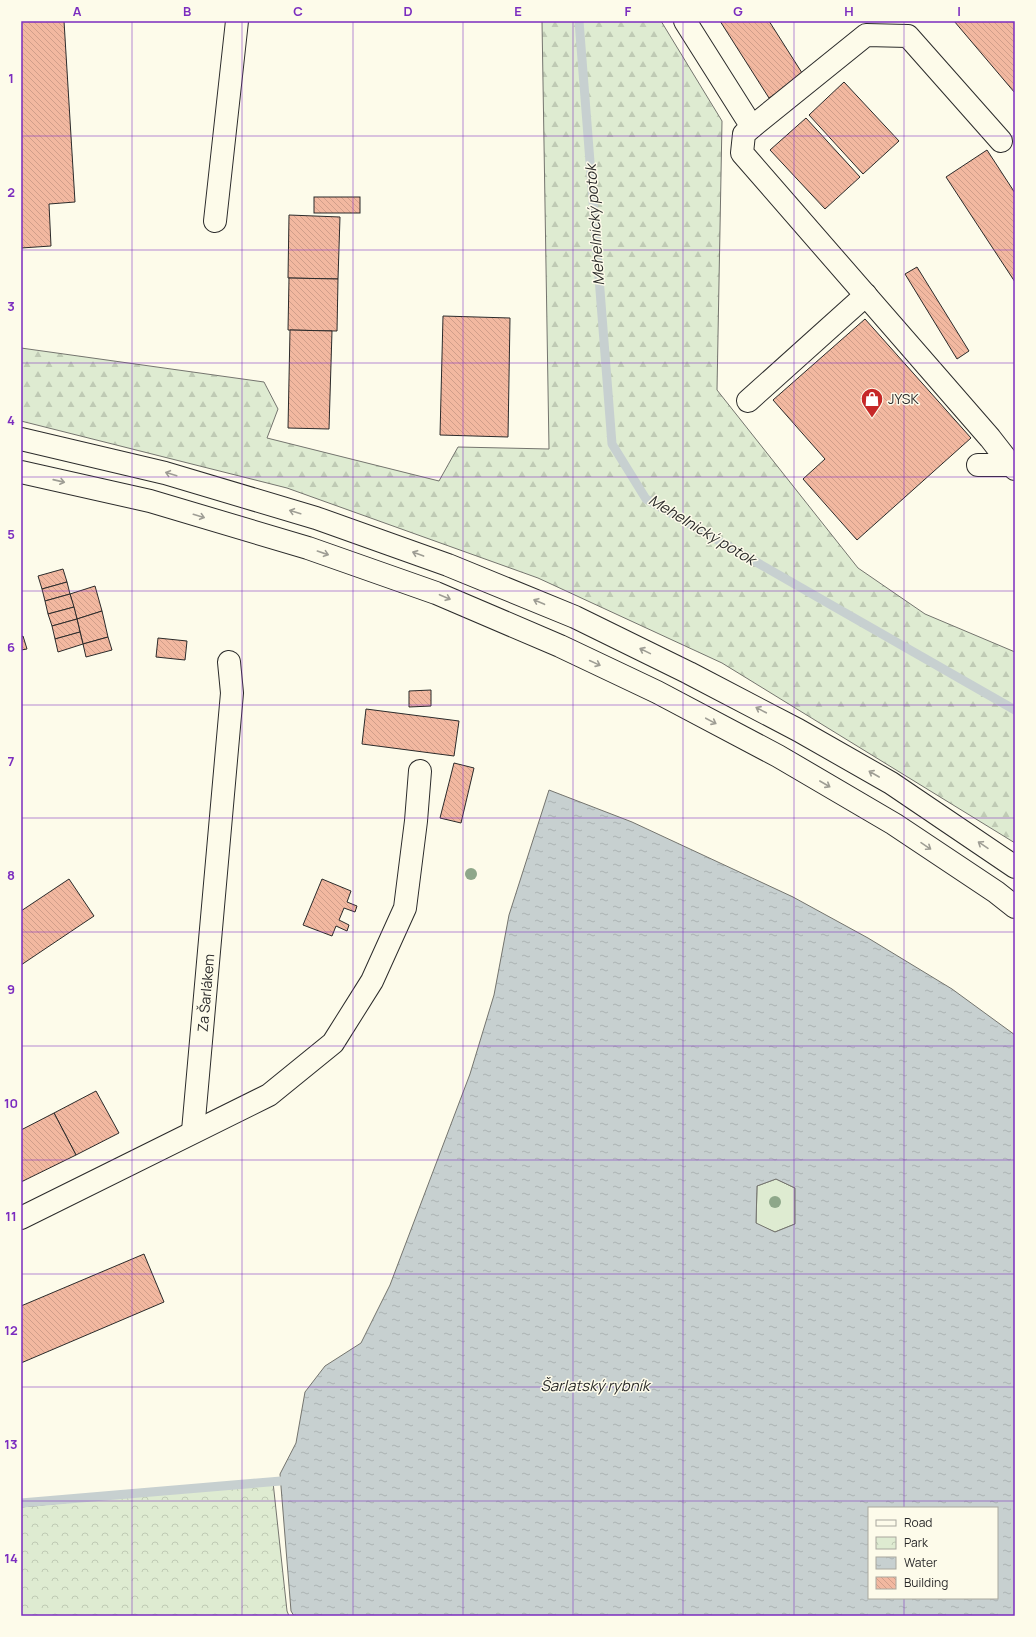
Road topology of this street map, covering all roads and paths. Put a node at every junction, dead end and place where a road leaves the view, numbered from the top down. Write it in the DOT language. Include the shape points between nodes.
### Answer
graph roads {
  1 [pos="237,21"];
  2 [pos="685,21"];
  3 [pos="752,127"];
  4 [pos="1001,141"];
  5 [pos="216,221"];
  6 [pos="866,295"];
  7 [pos="748,401"];
  8 [pos="21,439"];
  9 [pos="978,465"];
  10 [pos="1013,467"];
  11 [pos="21,472"];
  12 [pos="229,662"];
  13 [pos="420,771"];
  14 [pos="1015,867"];
  15 [pos="1015,908"];
  16 [pos="193,1131"];
  17 [pos="21,1218"];
  1 -- 5 [label="main road"];
  2 -- 3 [label="main road"];
  3 -- 4 [label="main road" via="866,35 908,36"];
  3 -- 6 [label="main road" via="744,134 742,153"];
  6 -- 7 [label="main road"];
  6 -- 10 [label="main road"];
  14 -- 8 [label="main road, one-way" via="890,783 798,730 575,617 448,565 316,518 164,472"];
  9 -- 10 [label="main road"];
  11 -- 15 [label="main road, one-way" via="150,501 308,548 436,593 560,646 657,692 778,756 894,824 996,892"];
  12 -- 16 [label="main road, Za Šarlákem" via="232,693"];
  13 -- 16 [label="main road" via="405,908 372,981 333,1043 269,1095"];
  16 -- 17 [label="main road"];
}
